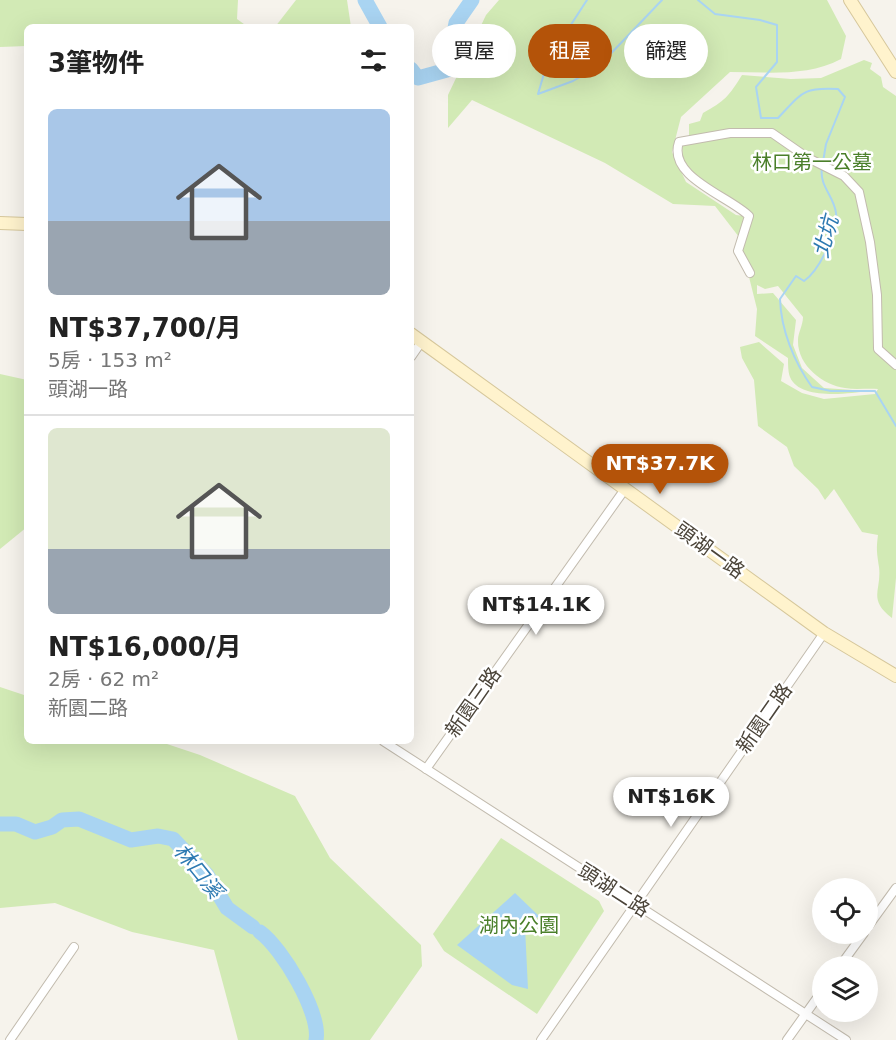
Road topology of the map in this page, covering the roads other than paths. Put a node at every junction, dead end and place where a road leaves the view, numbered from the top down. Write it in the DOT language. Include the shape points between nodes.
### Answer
graph roads {
  1 [pos="850,0"];
  2 [pos="896,72"];
  3 [pos="0,223"];
  4 [pos="24,224"];
  5 [pos="750,273"];
  6 [pos="414,336"];
  7 [pos="422,341"];
  8 [pos="414,353"];
  9 [pos="896,365"];
  10 [pos="625,489"];
  11 [pos="824,633"];
  12 [pos="896,676"];
  13 [pos="388,744"];
  14 [pos="426,768"];
  15 [pos="896,888"];
  16 [pos="634,903"];
  17 [pos="878,913"];
  18 [pos="74,947"];
  19 [pos="812,1005"];
  20 [pos="806,1014"];
  21 [pos="10,1040"];
  22 [pos="541,1040"];
  23 [pos="788,1040"];
  24 [pos="846,1040"];
  1 -- 2 [label="street"];
  3 -- 4 [label="street"];
  5 -- 9 [label="street" via="738,251 749,216 705,188 679,162 679,142 730,133 772,133 844,176 859,192 870,242 877,295 878,349"];
  6 -- 7 [label="street, 頭湖一路"];
  7 -- 8 [label="street"];
  7 -- 10 [label="street, 頭湖一路"];
  10 -- 11 [label="street, 頭湖一路"];
  10 -- 14 [label="street, 新園三路"];
  11 -- 12 [label="street, 頭湖一路"];
  11 -- 16 [label="street, 新園二路"];
  13 -- 14 [label="street, 頭湖二路"];
  14 -- 16 [label="street, 頭湖二路"];
  15 -- 17 [label="street"];
  16 -- 20 [label="street, 頭湖二路"];
  16 -- 22 [label="street, 新園二路"];
  18 -- 21 [label="street"];
  19 -- 20 [label="street"];
  20 -- 23 [label="street"];
  20 -- 24 [label="street, 頭湖二路"];
}
